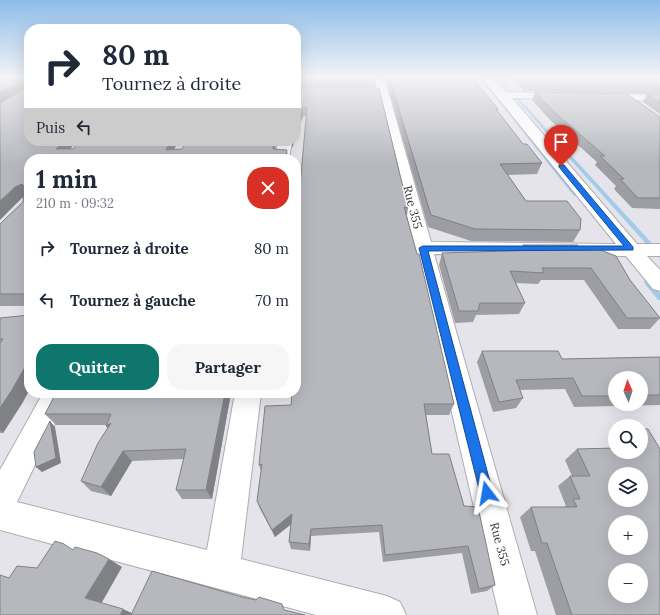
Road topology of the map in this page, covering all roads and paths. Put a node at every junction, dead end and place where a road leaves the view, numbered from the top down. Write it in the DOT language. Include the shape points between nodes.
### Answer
graph roads {
  1 [pos="385,106"];
  2 [pos="512,106"];
  3 [pos="636,106"];
  4 [pos="642,110"];
  5 [pos="423,248"];
  6 [pos="630,249"];
  7 [pos="660,250"];
  8 [pos="660,284"];
  9 [pos="53,398"];
  10 [pos="247,398"];
  11 [pos="0,502"];
  12 [pos="0,514"];
  13 [pos="221,572"];
  14 [pos="387,615"];
  15 [pos="518,615"];
  1 -- 5 [label="street, Rue 355"];
  2 -- 6 [label="street"];
  3 -- 4 [label="street"];
  5 -- 6 [label="street"];
  5 -- 15 [label="street, Rue 355"];
  6 -- 7 [label="street"];
  6 -- 8 [label="street"];
  9 -- 11 [label="street"];
  10 -- 13 [label="street"];
  12 -- 13 [label="street"];
  13 -- 14 [label="street"];
}
